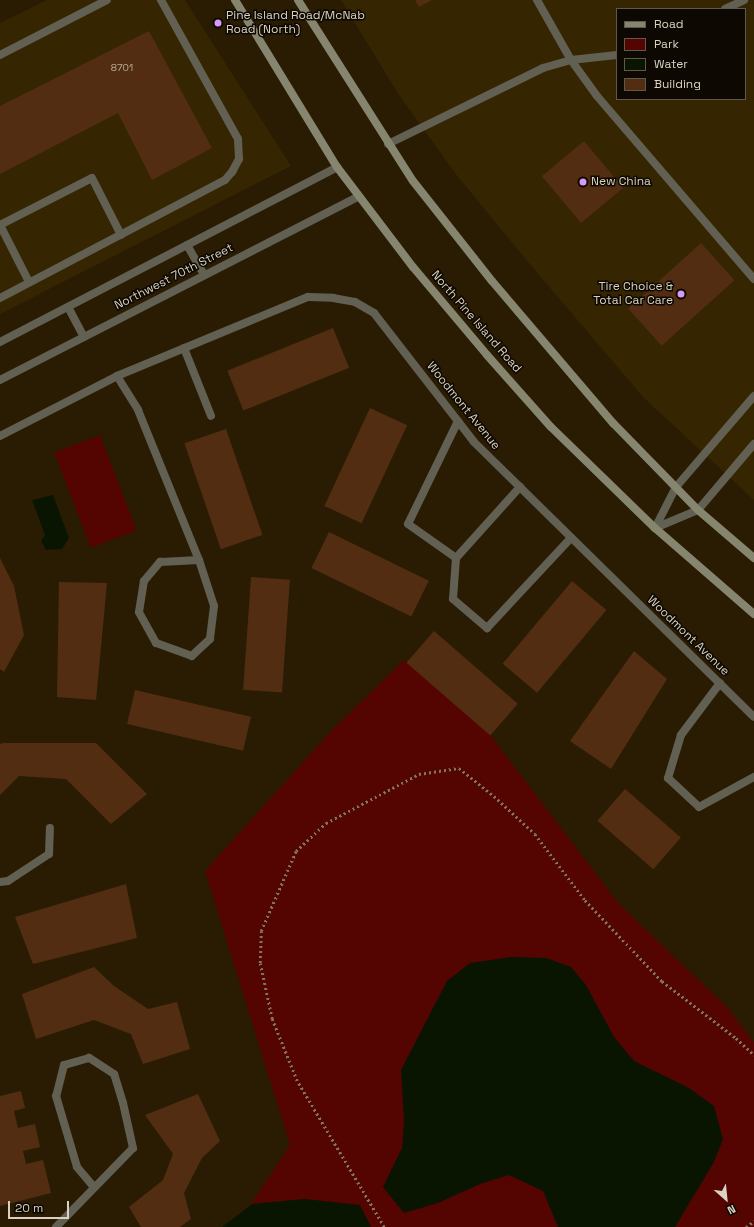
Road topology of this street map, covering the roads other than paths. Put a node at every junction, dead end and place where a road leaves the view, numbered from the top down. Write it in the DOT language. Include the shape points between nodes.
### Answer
graph roads {
  1 [pos="107,0"];
  2 [pos="160,0"];
  3 [pos="235,0"];
  4 [pos="298,0"];
  5 [pos="537,0"];
  6 [pos="744,0"];
  7 [pos="727,8"];
  8 [pos="0,55"];
  9 [pos="616,55"];
  10 [pos="571,60"];
  11 [pos="388,144"];
  12 [pos="337,167"];
  13 [pos="359,196"];
  14 [pos="0,225"];
  15 [pos="120,235"];
  16 [pos="187,245"];
  17 [pos="204,275"];
  18 [pos="754,279"];
  19 [pos="29,282"];
  20 [pos="0,298"];
  21 [pos="68,307"];
  22 [pos="84,337"];
  23 [pos="0,342"];
  24 [pos="184,348"];
  25 [pos="117,376"];
  26 [pos="0,380"];
  27 [pos="754,396"];
  28 [pos="211,416"];
  29 [pos="458,421"];
  30 [pos="0,436"];
  31 [pos="754,444"];
  32 [pos="676,487"];
  33 [pos="520,488"];
  34 [pos="698,510"];
  35 [pos="655,528"];
  36 [pos="571,538"];
  37 [pos="456,558"];
  38 [pos="754,558"];
  39 [pos="199,560"];
  40 [pos="754,614"];
  41 [pos="720,683"];
  42 [pos="754,717"];
  43 [pos="754,777"];
  44 [pos="50,828"];
  45 [pos="0,882"];
  46 [pos="94,1187"];
  47 [pos="56,1227"];
  1 -- 8 [label="street"];
  2 -- 15 [label="street" via="238,139 239,158 225,180"];
  3 -- 12 [label="main road, North Pine Island Road"];
  4 -- 11 [label="main road"];
  5 -- 10 [label="street"];
  6 -- 7 [label="street"];
  9 -- 10 [label="street"];
  10 -- 11 [label="street" via="543,68"];
  10 -- 18 [label="street" via="597,96"];
  11 -- 32 [label="main road" via="413,181 492,281 613,423"];
  12 -- 13 [label="main road, North Pine Island Road"];
  12 -- 16 [label="street, Northwest 70th Street"];
  13 -- 17 [label="street, Northwest 70th Street"];
  13 -- 35 [label="main road, North Pine Island Road" via="413,267 551,427"];
  14 -- 15 [label="street" via="92,178"];
  14 -- 19 [label="street"];
  15 -- 19 [label="street"];
  16 -- 17 [label="street"];
  16 -- 21 [label="street, Northwest 70th Street"];
  17 -- 22 [label="street, Northwest 70th Street"];
  19 -- 20 [label="street"];
  21 -- 22 [label="street"];
  21 -- 23 [label="street, Northwest 70th Street"];
  22 -- 26 [label="street, Northwest 70th Street"];
  24 -- 25 [label="street, Woodmont Avenue"];
  24 -- 28 [label="street"];
  24 -- 29 [label="street, Woodmont Avenue" via="308,297 355,302 374,313"];
  25 -- 30 [label="street, Woodmont Avenue"];
  25 -- 39 [label="street" via="138,410"];
  27 -- 32 [label="street"];
  29 -- 33 [label="street, Woodmont Avenue" via="474,442"];
  29 -- 37 [label="street" via="408,524"];
  31 -- 34 [label="street"];
  32 -- 34 [label="main road"];
  32 -- 35 [label="street"];
  33 -- 36 [label="street, Woodmont Avenue"];
  33 -- 37 [label="street"];
  34 -- 35 [label="street"];
  34 -- 38 [label="main road"];
  35 -- 40 [label="main road, North Pine Island Road"];
  36 -- 37 [label="street" via="487,628 453,599"];
  36 -- 41 [label="street, Woodmont Avenue"];
  39 -- 39 [label="street" via="214,606 210,639 192,656 156,643 140,612 144,581 160,562"];
  41 -- 42 [label="street, Woodmont Avenue"];
  41 -- 43 [label="street" via="681,735 668,778 698,807"];
  44 -- 45 [label="street" via="49,854 8,881"];
  46 -- 46 [label="street" via="77,1167 56,1096 64,1065 90,1058 114,1074 133,1148"];
  46 -- 47 [label="street"];
}
